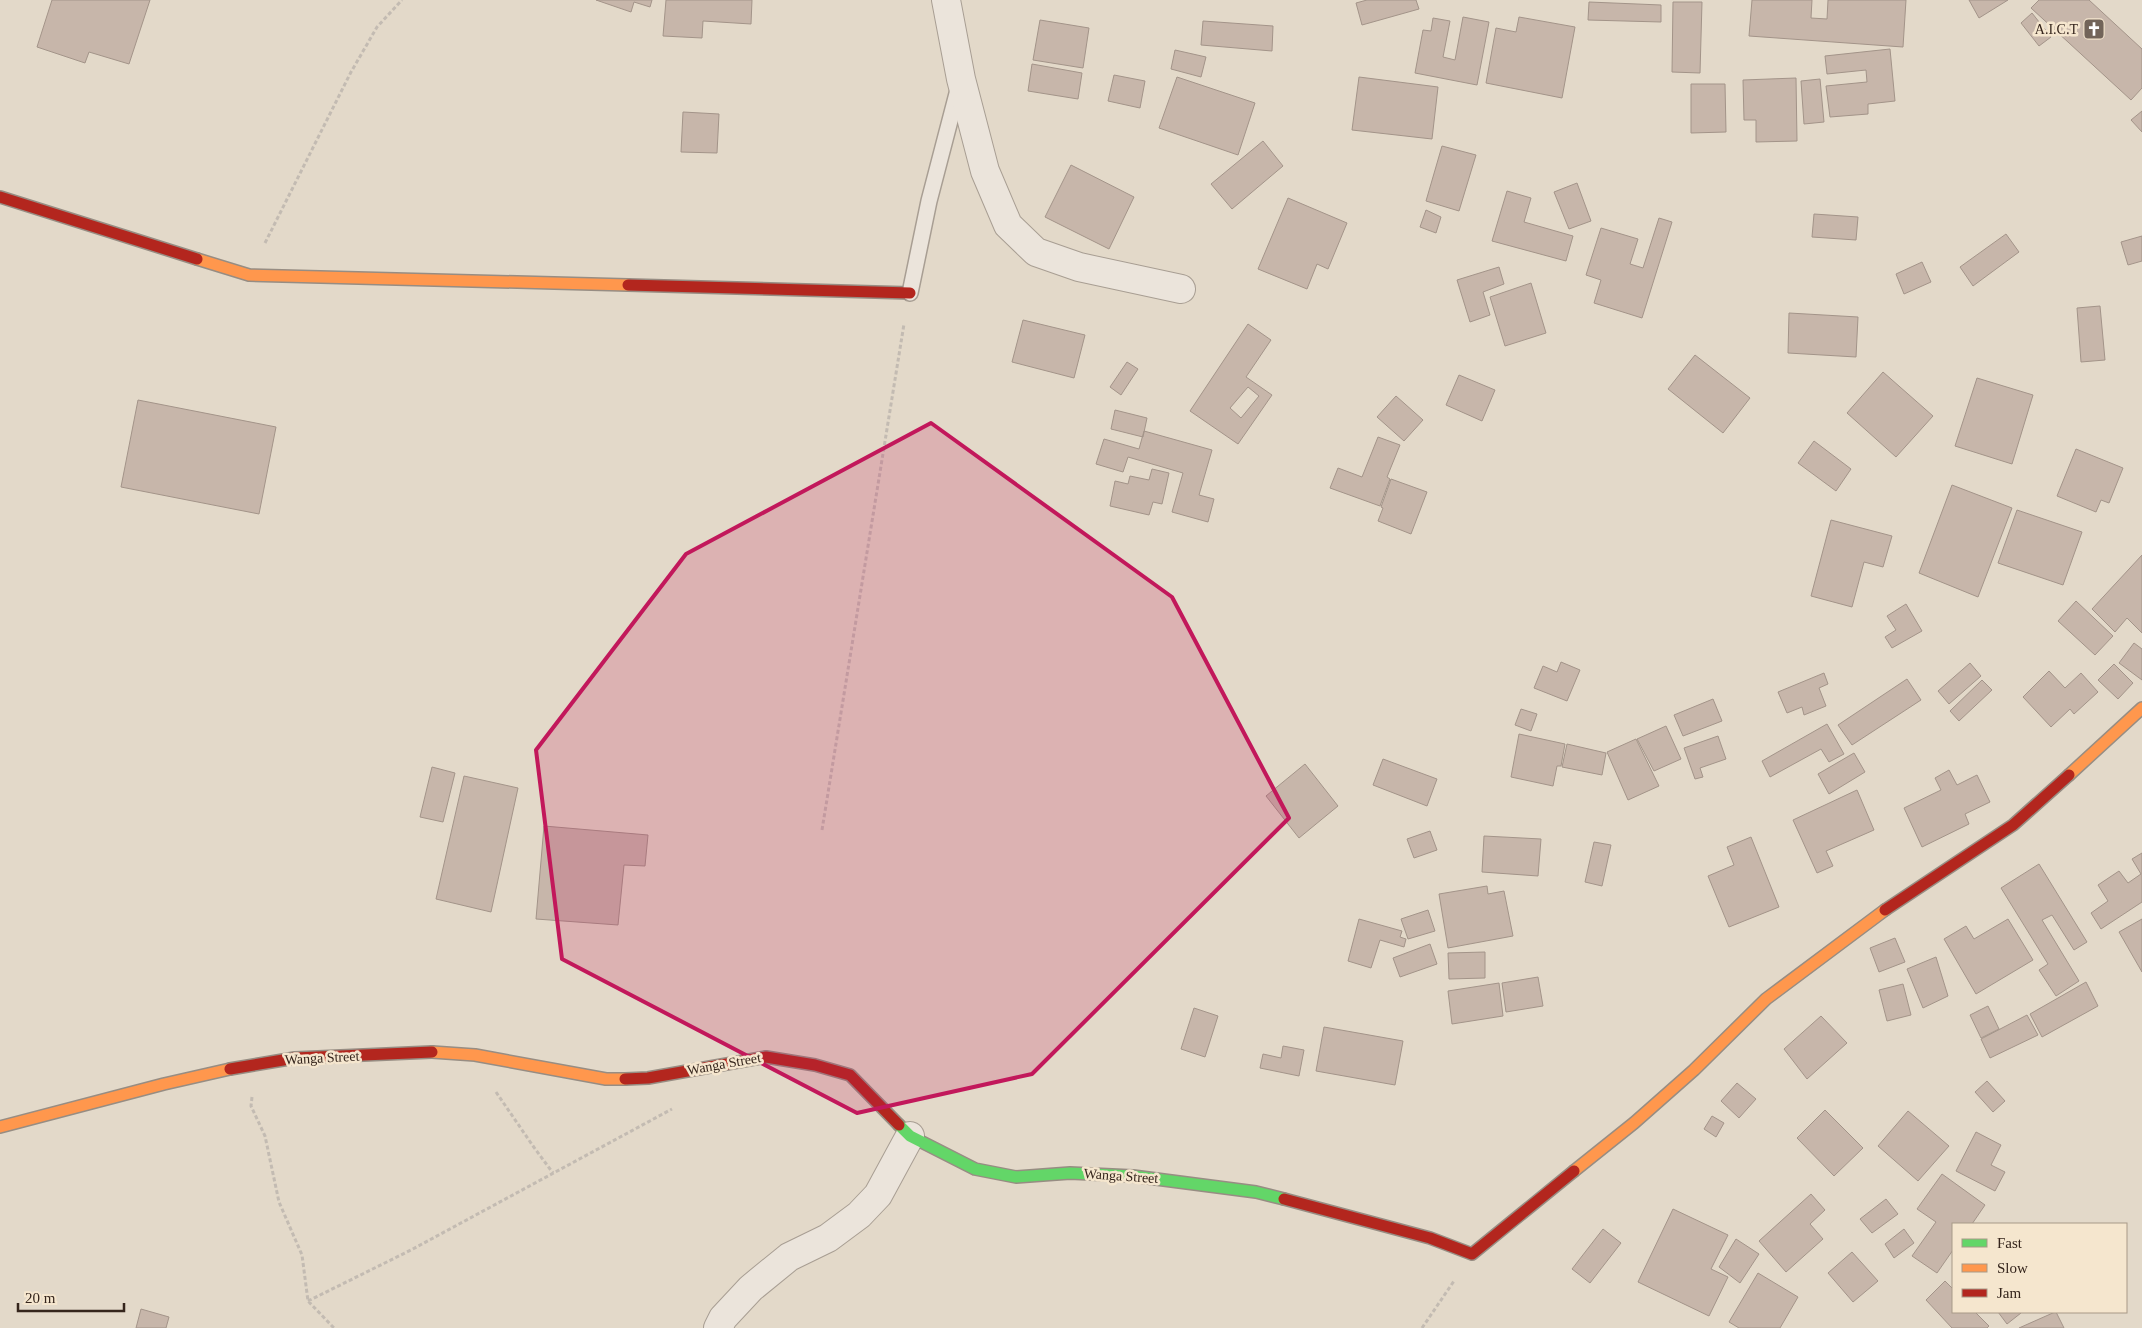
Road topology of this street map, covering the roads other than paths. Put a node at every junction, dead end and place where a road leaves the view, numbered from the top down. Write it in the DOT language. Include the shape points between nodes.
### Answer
graph roads {
  1 [pos="946,0"];
  2 [pos="961,79"];
  3 [pos="0,197"];
  4 [pos="1181,289"];
  5 [pos="910,293"];
  6 [pos="2142,708"];
  7 [pos="0,1127"];
  8 [pos="910,1136"];
  9 [pos="718,1328"];
  1 -- 2 [label="street"];
  2 -- 4 [label="street" via="985,171 1008,225 1036,252 1079,267"];
  2 -- 5 [label="lane" via="928,201"];
  3 -- 5 [label="street" via="249,275"];
  6 -- 8 [label="street, Wanga Street" via="2013,825 1866,923 1766,999 1634,1123 1472,1254 1430,1238 1256,1192 1133,1176 1070,1173 1016,1177 975,1169"];
  7 -- 8 [label="street, Wanga Street" via="254,1064 296,1058 432,1052 475,1055 606,1078 648,1078 766,1057 815,1065 850,1075"];
  8 -- 9 [label="street" via="878,1195 828,1238 789,1257 751,1288 723,1318"];
}
